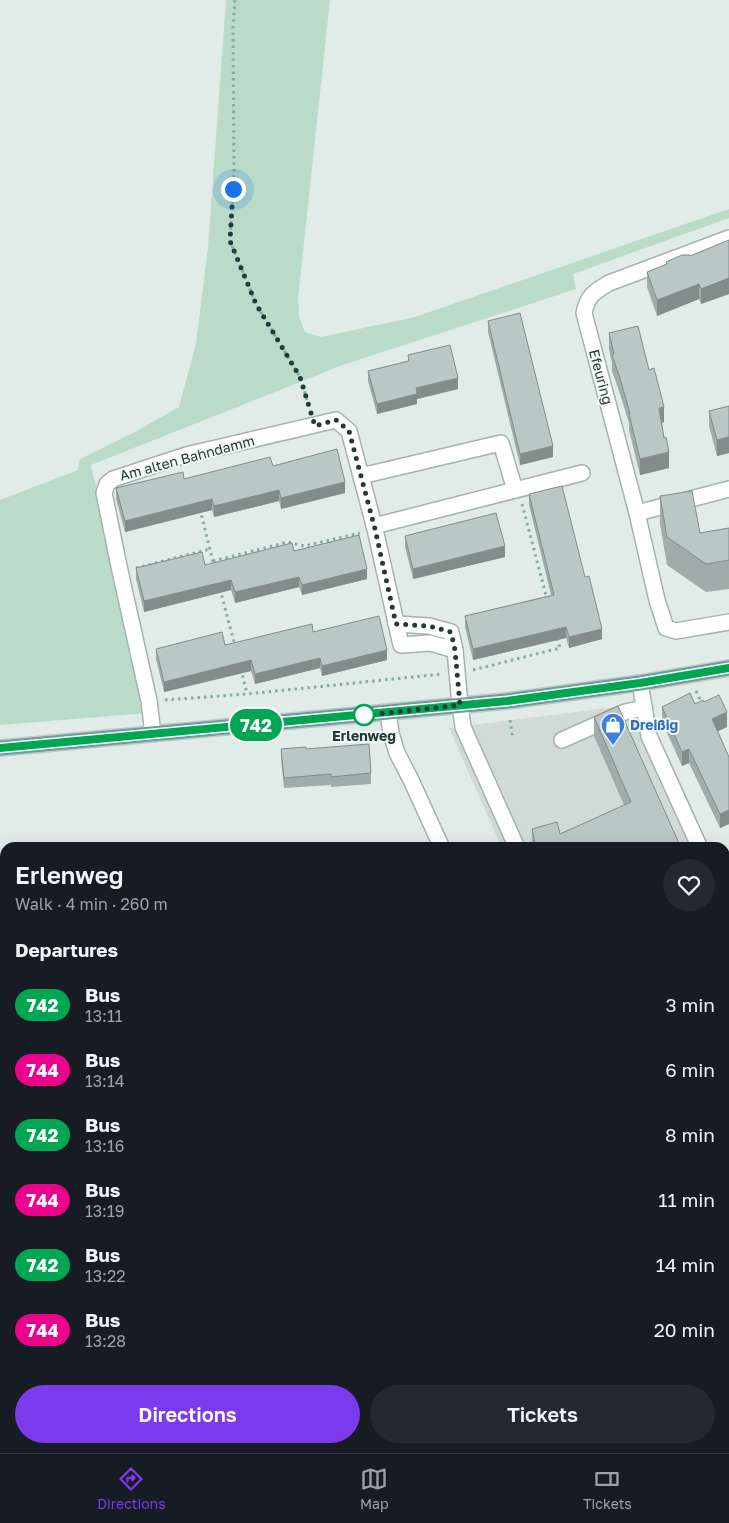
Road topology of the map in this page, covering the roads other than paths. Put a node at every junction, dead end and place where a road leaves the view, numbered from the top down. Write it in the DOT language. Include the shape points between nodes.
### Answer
graph roads {
  1 [pos="729,238"];
  2 [pos="582,473"];
  3 [pos="361,476"];
  4 [pos="517,489"];
  5 [pos="729,489"];
  6 [pos="637,513"];
  7 [pos="374,527"];
  8 [pos="729,622"];
  9 [pos="729,668"];
  10 [pos="640,683"];
  11 [pos="460,705"];
  12 [pos="644,708"];
  13 [pos="388,713"];
  14 [pos="153,734"];
  15 [pos="562,740"];
  16 [pos="0,748"];
  17 [pos="439,842"];
  18 [pos="514,842"];
  19 [pos="697,842"];
  1 -- 6 [label="street, Efeuring" via="609,283 586,301 584,313"];
  2 -- 4 [label="street"];
  3 -- 4 [label="street" via="501,443"];
  3 -- 7 [label="street, Am alten Bahndamm"];
  3 -- 14 [label="street, Am alten Bahndamm" via="349,431 336,420 186,455 113,479 107,484 104,493 149,701"];
  4 -- 7 [label="street"];
  5 -- 6 [label="street"];
  6 -- 8 [label="street, Efeuring" via="656,600 666,628 676,632"];
  7 -- 11 [label="street, Am alten Bahndamm" via="401,645 430,643 455,650"];
  9 -- 10 [label="main road"];
  10 -- 11 [label="main road"];
  10 -- 12 [label="street"];
  11 -- 13 [label="main road"];
  11 -- 18 [label="street" via="465,732"];
  12 -- 15 [label="street" via="624,712"];
  12 -- 19 [label="street" via="649,736"];
  13 -- 14 [label="main road"];
  13 -- 17 [label="street" via="396,753"];
  14 -- 16 [label="main road"];
}
